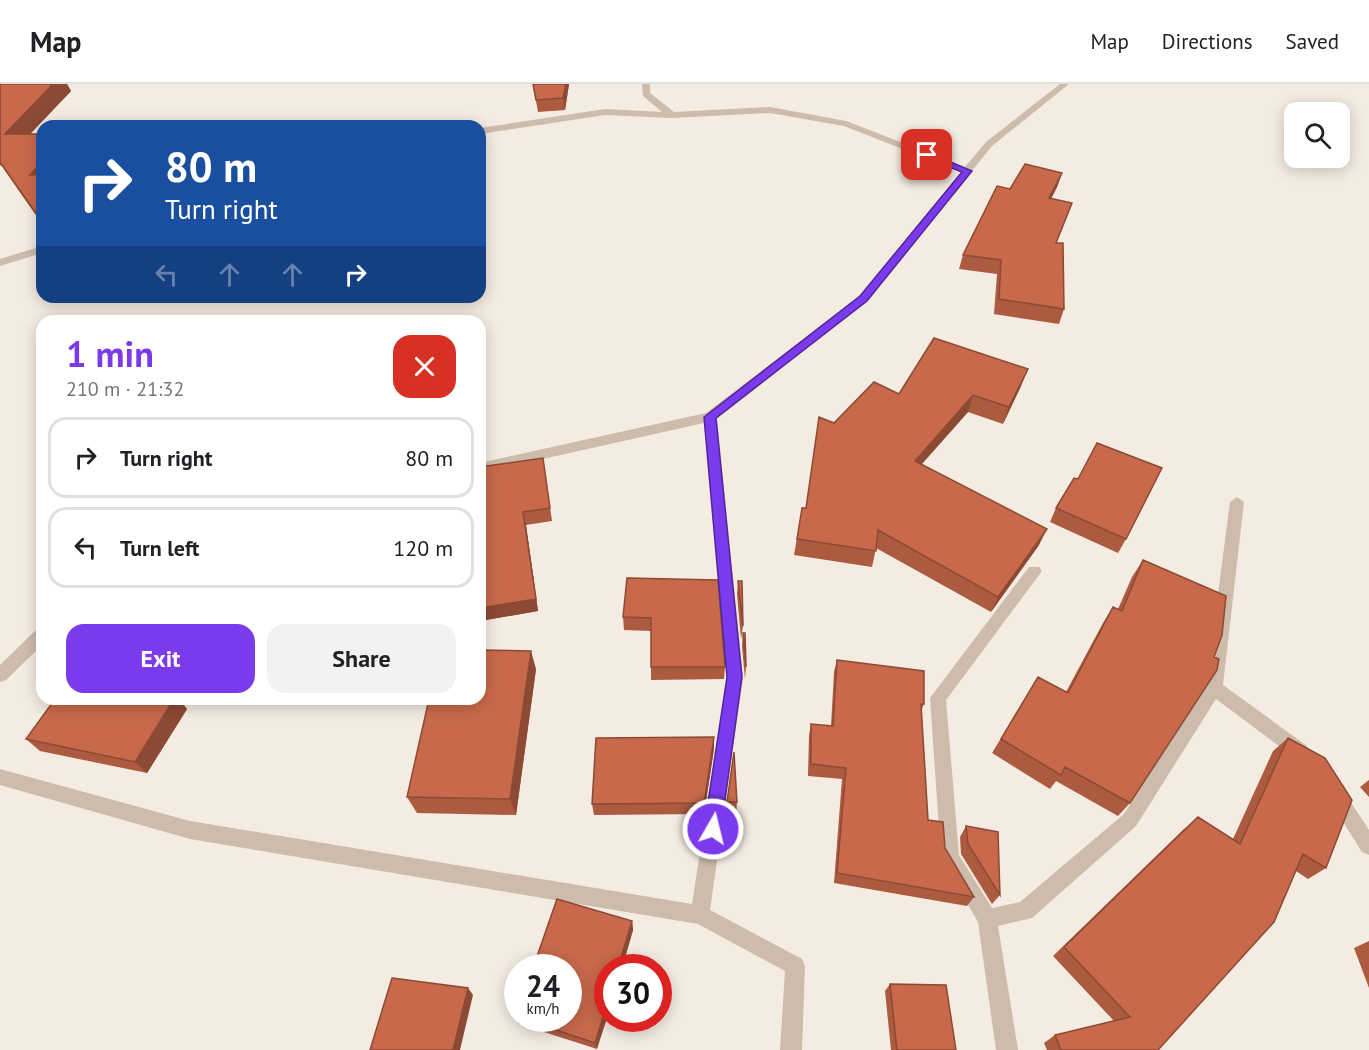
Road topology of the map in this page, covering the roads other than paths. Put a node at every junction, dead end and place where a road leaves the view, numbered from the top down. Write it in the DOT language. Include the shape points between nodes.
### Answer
graph roads {
  1 [pos="646,84"];
  2 [pos="1065,84"];
  3 [pos="672,115"];
  4 [pos="486,130"];
  5 [pos="968,171"];
  6 [pos="36,251"];
  7 [pos="0,262"];
  8 [pos="710,417"];
  9 [pos="486,467"];
  10 [pos="1237,502"];
  11 [pos="1034,571"];
  12 [pos="36,641"];
  13 [pos="0,675"];
  14 [pos="1214,688"];
  15 [pos="1315,762"];
  16 [pos="0,777"];
  17 [pos="1327,780"];
  18 [pos="1369,846"];
  19 [pos="700,915"];
  20 [pos="987,919"];
  21 [pos="791,1050"];
  22 [pos="1007,1050"];
  1 -- 3 [label="street" via="646,94"];
  2 -- 5 [label="street" via="990,144"];
  3 -- 4 [label="street" via="605,112"];
  3 -- 5 [label="street" via="770,110 846,124"];
  5 -- 8 [label="street" via="864,298"];
  6 -- 7 [label="street"];
  8 -- 9 [label="street"];
  8 -- 19 [label="street" via="735,677"];
  10 -- 14 [label="street"];
  11 -- 20 [label="street" via="938,698 950,857"];
  12 -- 13 [label="street"];
  14 -- 15 [label="street"];
  14 -- 20 [label="street" via="1130,820 1025,911"];
  16 -- 19 [label="street" via="190,830"];
  17 -- 18 [label="street"];
  19 -- 21 [label="street" via="795,966"];
  20 -- 22 [label="street"];
}
